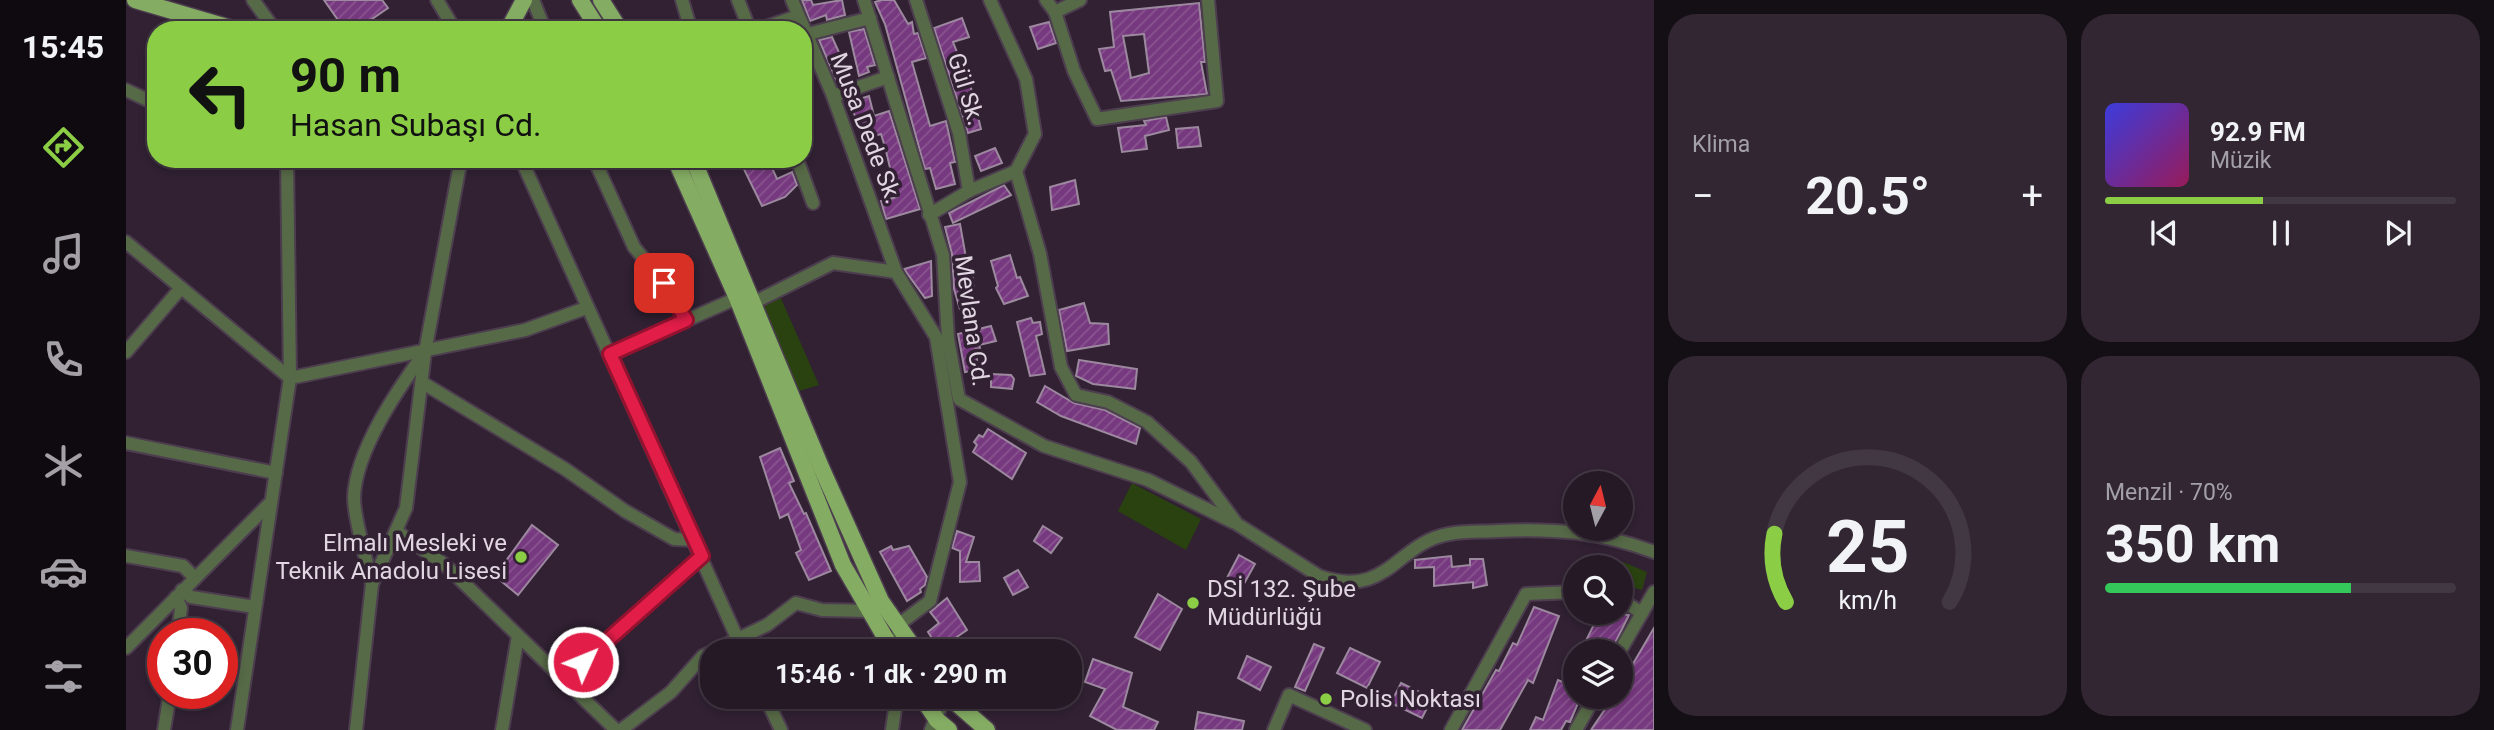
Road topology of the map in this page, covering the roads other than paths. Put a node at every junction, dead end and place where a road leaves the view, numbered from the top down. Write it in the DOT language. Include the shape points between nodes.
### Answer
graph roads {
  1 [pos="135,0"];
  2 [pos="253,0"];
  3 [pos="437,0"];
  4 [pos="524,0"];
  5 [pos="533,0"];
  6 [pos="580,0"];
  7 [pos="601,0"];
  8 [pos="682,0"];
  9 [pos="738,0"];
  10 [pos="792,0"];
  11 [pos="864,0"];
  12 [pos="916,0"];
  13 [pos="990,0"];
  14 [pos="1046,0"];
  15 [pos="1080,0"];
  16 [pos="1208,0"];
  17 [pos="1055,12"];
  18 [pos="798,16"];
  19 [pos="870,18"];
  20 [pos="206,21"];
  21 [pos="268,21"];
  22 [pos="450,21"];
  23 [pos="513,21"];
  24 [pos="541,21"];
  25 [pos="593,21"];
  26 [pos="614,21"];
  27 [pos="688,21"];
  28 [pos="746,21"];
  29 [pos="783,21"];
  30 [pos="801,21"];
  31 [pos="812,33"];
  32 [pos="812,44"];
  33 [pos="888,78"];
  34 [pos="126,90"];
  35 [pos="833,96"];
  36 [pos="147,100"];
  37 [pos="287,168"];
  38 [pos="459,168"];
  39 [pos="525,168"];
  40 [pos="598,168"];
  41 [pos="679,168"];
  42 [pos="697,168"];
  43 [pos="800,168"];
  44 [pos="1016,171"];
  45 [pos="969,191"];
  46 [pos="813,203"];
  47 [pos="929,215"];
  48 [pos="126,242"];
  49 [pos="896,272"];
  50 [pos="181,288"];
  51 [pos="737,298"];
  52 [pos="753,303"];
  53 [pos="586,308"];
  54 [pos="686,320"];
  55 [pos="942,338"];
  56 [pos="126,352"];
  57 [pos="425,352"];
  58 [pos="610,354"];
  59 [pos="290,378"];
  60 [pos="423,383"];
  61 [pos="126,443"];
  62 [pos="275,473"];
  63 [pos="271,501"];
  64 [pos="1237,524"];
  65 [pos="396,531"];
  66 [pos="694,540"];
  67 [pos="1654,552"];
  68 [pos="126,556"];
  69 [pos="702,556"];
  70 [pos="195,578"];
  71 [pos="372,584"];
  72 [pos="1563,592"];
  73 [pos="1654,592"];
  74 [pos="179,594"];
  75 [pos="255,607"];
  76 [pos="1633,607"];
  77 [pos="870,611"];
  78 [pos="1642,613"];
  79 [pos="180,618"];
  80 [pos="898,625"];
  81 [pos="518,636"];
  82 [pos="737,639"];
  83 [pos="748,639"];
  84 [pos="886,639"];
  85 [pos="899,639"];
  86 [pos="908,639"];
  87 [pos="1627,639"];
  88 [pos="128,642"];
  89 [pos="700,660"];
  90 [pos="564,680"];
  91 [pos="167,709"];
  92 [pos="771,709"];
  93 [pos="895,709"];
  94 [pos="929,709"];
  95 [pos="944,709"];
  96 [pos="962,709"];
  97 [pos="1588,709"];
  98 [pos="939,727"];
  99 [pos="164,730"];
  100 [pos="237,730"];
  101 [pos="356,730"];
  102 [pos="502,730"];
  103 [pos="618,730"];
  104 [pos="781,730"];
  105 [pos="892,730"];
  106 [pos="987,730"];
  107 [pos="1274,730"];
  108 [pos="1365,730"];
  109 [pos="1451,730"];
  110 [pos="1576,730"];
  1 -- 20 [label="main road"];
  2 -- 21 [label="street"];
  3 -- 22 [label="street"];
  4 -- 23 [label="main road"];
  5 -- 24 [label="street"];
  6 -- 25 [label="main road"];
  7 -- 26 [label="main road"];
  8 -- 27 [label="street"];
  9 -- 28 [label="street"];
  10 -- 18 [label="street, Musa Dede Sk."];
  11 -- 19 [label="street, Mevlana Cd."];
  12 -- 45 [label="street, Gül Sk." via="959,133"];
  13 -- 44 [label="street" via="1026,79 1035,134"];
  14 -- 17 [label="street"];
  15 -- 17 [label="street"];
  16 -- 17 [label="street" via="1217,102 1097,119 1074,71"];
  18 -- 29 [label="street"];
  18 -- 30 [label="street, Musa Dede Sk."];
  19 -- 31 [label="street"];
  19 -- 33 [label="street, Mevlana Cd."];
  32 -- 35 [label="street, Musa Dede Sk."];
  33 -- 35 [label="street"];
  33 -- 47 [label="street, Mevlana Cd."];
  34 -- 36 [label="street"];
  35 -- 49 [label="street, Musa Dede Sk."];
  37 -- 59 [label="street"];
  38 -- 57 [label="street"];
  39 -- 53 [label="street"];
  40 -- 54 [label="street" via="634,247 664,283"];
  41 -- 51 [label="main road"];
  42 -- 52 [label="main road"];
  43 -- 46 [label="street"];
  44 -- 45 [label="street"];
  44 -- 64 [label="street" via="1040,254 1061,367 1076,395 1108,402 1147,422 1191,462"];
  45 -- 47 [label="street"];
  47 -- 55 [label="street, Mevlana Cd." via="943,256"];
  48 -- 50 [label="street"];
  49 -- 52 [label="street" via="833,263"];
  49 -- 55 [label="street, Musa Dede Sk."];
  50 -- 56 [label="street"];
  50 -- 59 [label="street"];
  51 -- 54 [label="street"];
  51 -- 77 [label="main road" via="843,565"];
  52 -- 80 [label="main road" via="881,601"];
  53 -- 57 [label="street" via="525,330"];
  53 -- 58 [label="street"];
  54 -- 58 [label="street"];
  55 -- 64 [label="street, Mevlana Cd." via="959,399 1044,446 1148,480"];
  55 -- 80 [label="street" via="960,482 930,601"];
  57 -- 59 [label="street"];
  57 -- 60 [label="street"];
  57 -- 71 [label="street" via="396,391 363,460 354,498"];
  58 -- 66 [label="street"];
  59 -- 62 [label="street"];
  60 -- 65 [label="street" via="406,508"];
  60 -- 66 [label="street" via="635,517 674,539"];
  61 -- 62 [label="street"];
  62 -- 63 [label="street"];
  63 -- 70 [label="street"];
  63 -- 75 [label="street"];
  64 -- 67 [label="street" via="1319,576 1350,582 1380,575 1427,543 1449,534 1565,529 1607,536"];
  65 -- 71 [label="street"];
  65 -- 81 [label="street" via="444,564"];
  66 -- 69 [label="street"];
  68 -- 70 [label="street" via="183,566"];
  69 -- 82 [label="street"];
  69 -- 90 [label="street"];
  70 -- 74 [label="street"];
  71 -- 101 [label="street"];
  72 -- 109 [label="street" via="1526,594"];
  73 -- 78 [label="street"];
  74 -- 75 [label="street"];
  74 -- 79 [label="street"];
  74 -- 88 [label="street"];
  75 -- 100 [label="street"];
  76 -- 78 [label="street"];
  77 -- 83 [label="street" via="822,610 796,603"];
  77 -- 84 [label="main road"];
  78 -- 87 [label="street"];
  80 -- 85 [label="street"];
  80 -- 86 [label="main road"];
  81 -- 90 [label="street"];
  81 -- 102 [label="street"];
  89 -- 103 [label="street" via="671,692"];
  90 -- 103 [label="street"];
  91 -- 99 [label="street"];
  92 -- 104 [label="street"];
  93 -- 105 [label="street"];
  94 -- 98 [label="main road"];
  95 -- 98 [label="street"];
  96 -- 106 [label="main road"];
  97 -- 110 [label="street"];
  107 -- 108 [label="street" via="1289,695"];
}
